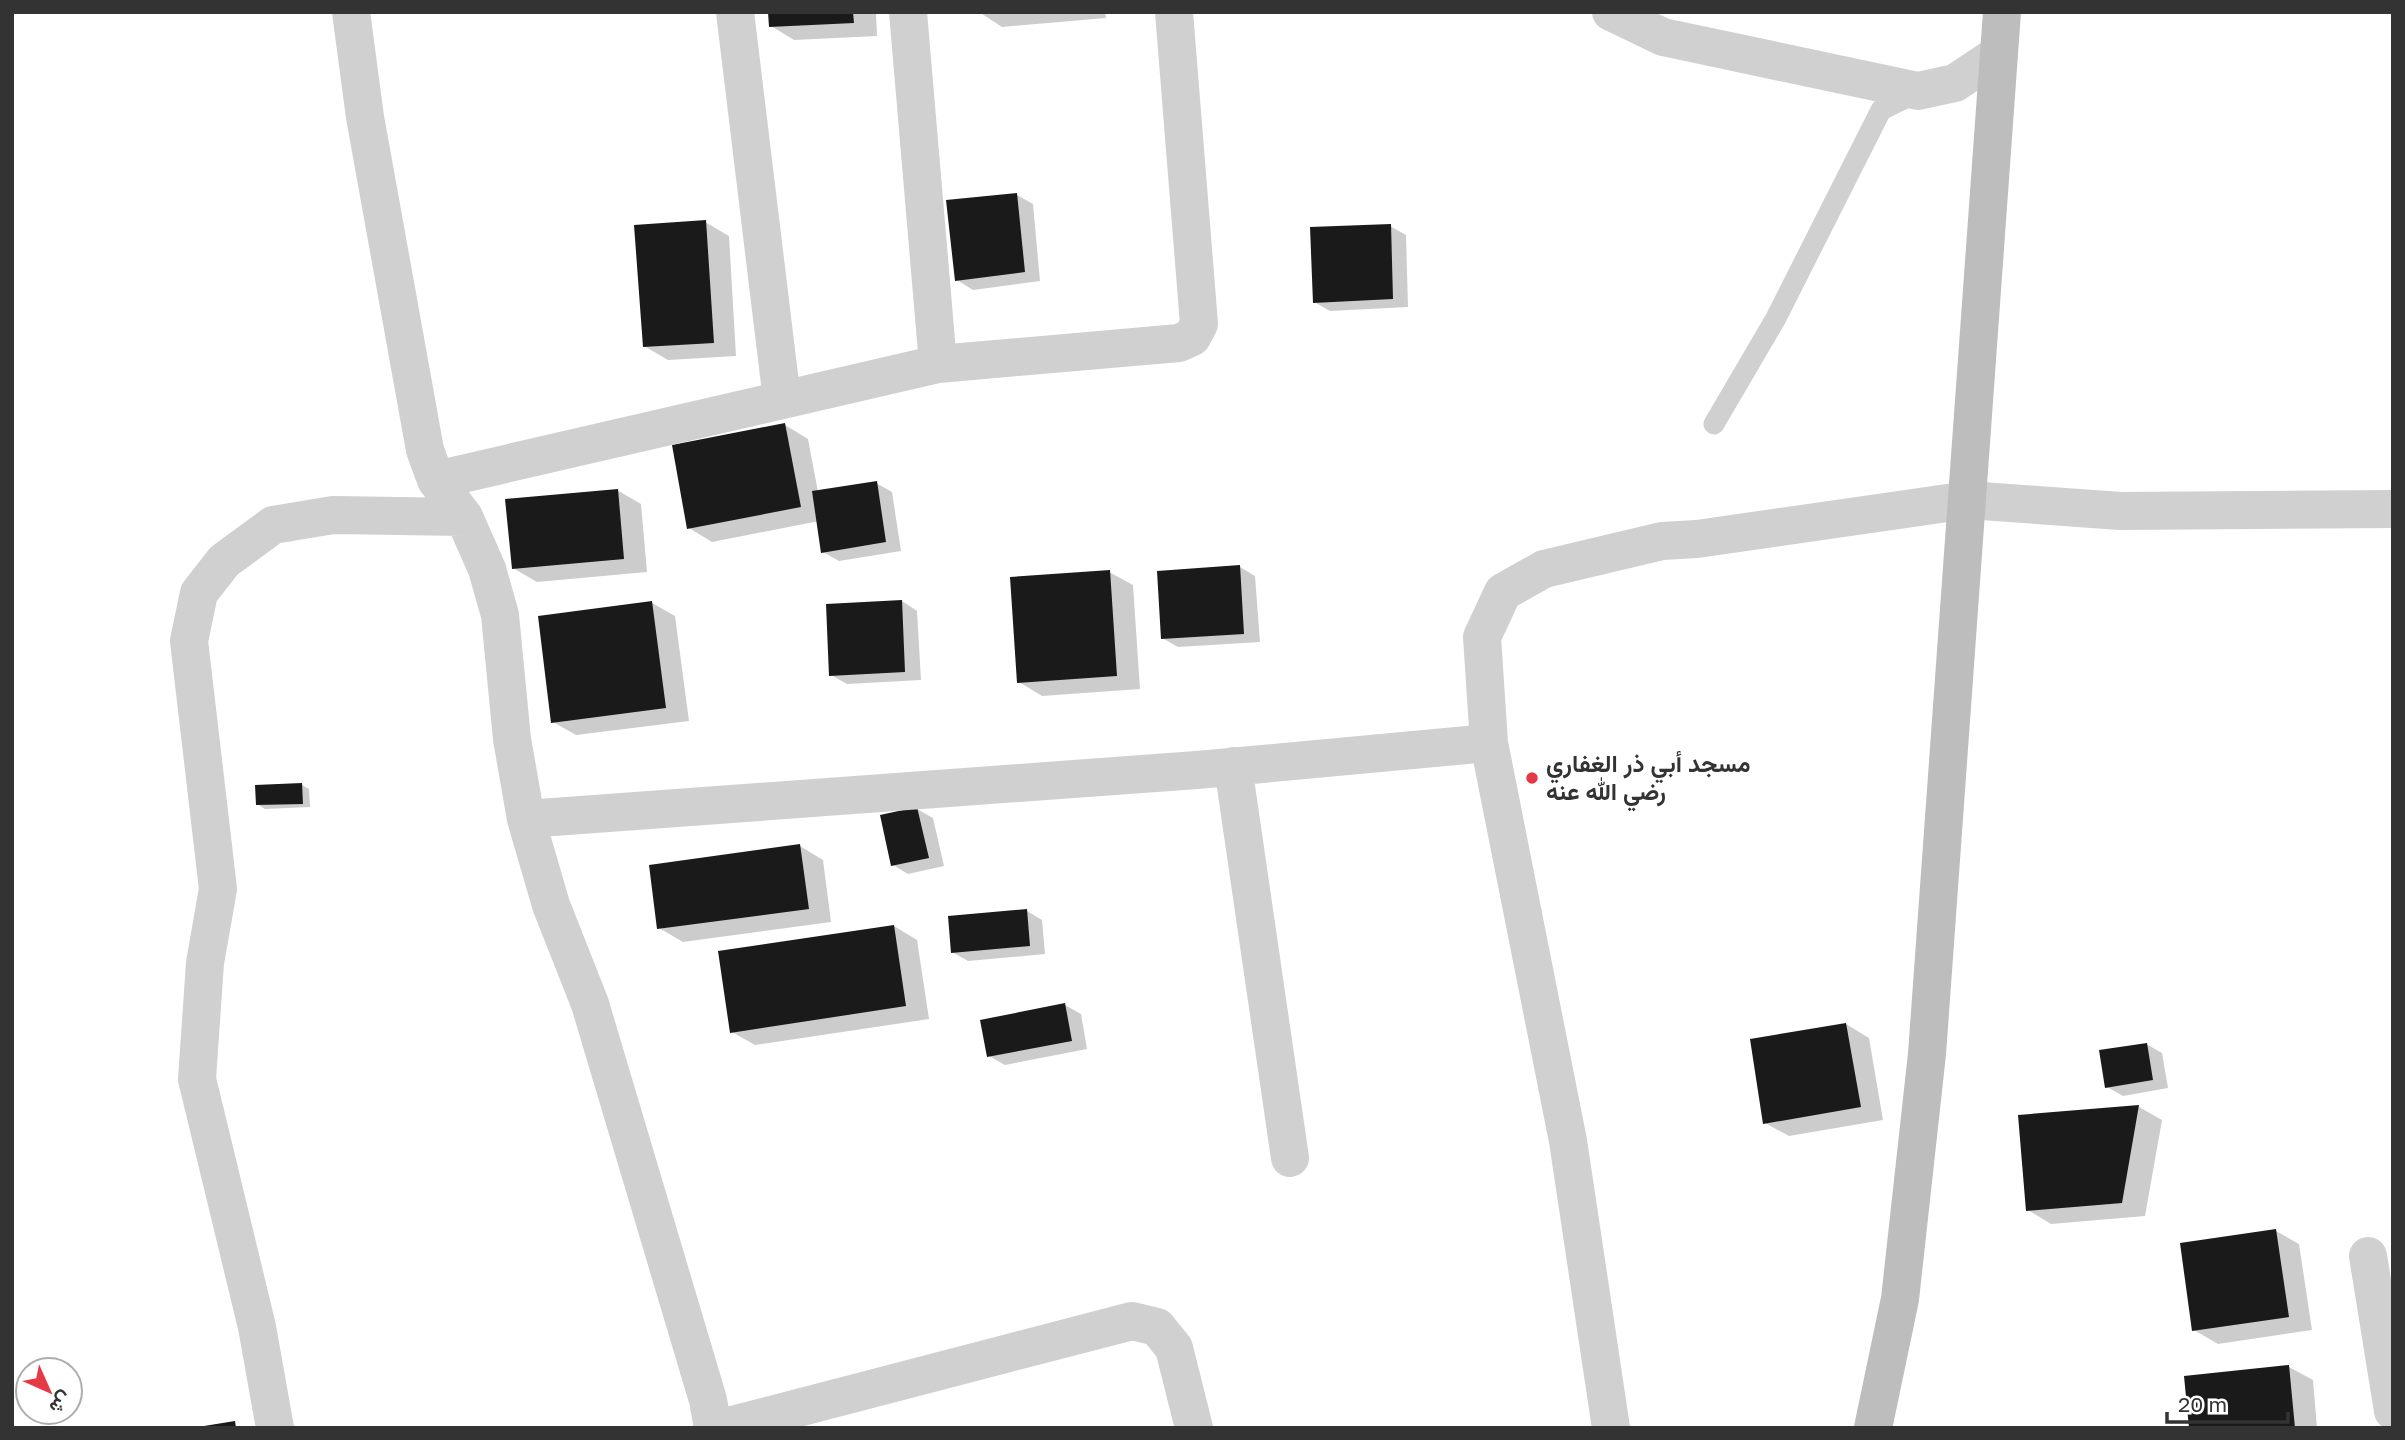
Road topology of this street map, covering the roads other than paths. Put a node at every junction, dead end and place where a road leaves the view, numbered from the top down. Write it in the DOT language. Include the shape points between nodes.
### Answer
graph roads {
  1 [pos="351,12"];
  2 [pos="735,12"];
  3 [pos="908,12"];
  4 [pos="1174,12"];
  5 [pos="1611,12"];
  6 [pos="2002,12"];
  7 [pos="1997,55"];
  8 [pos="1918,91"];
  9 [pos="938,364"];
  10 [pos="782,401"];
  11 [pos="1714,424"];
  12 [pos="436,480"];
  13 [pos="1968,500"];
  14 [pos="2393,509"];
  15 [pos="464,517"];
  16 [pos="1489,743"];
  17 [pos="1233,766"];
  18 [pos="526,819"];
  19 [pos="1290,1158"];
  20 [pos="2368,1256"];
  21 [pos="2393,1414"];
  22 [pos="275,1428"];
  23 [pos="713,1428"];
  24 [pos="721,1428"];
  25 [pos="1194,1428"];
  26 [pos="1611,1428"];
  27 [pos="1873,1428"];
  28 [pos="2390,1428"];
  1 -- 12 [label="street" via="365,117 425,450"];
  2 -- 10 [label="street"];
  3 -- 9 [label="street"];
  4 -- 9 [label="street" via="1199,324 1192,337 1179,343"];
  5 -- 8 [label="street" via="1662,37"];
  6 -- 7 [label="street"];
  7 -- 8 [label="street" via="1955,83"];
  7 -- 13 [label="street"];
  8 -- 11 [label="lane" via="1881,110 1776,318"];
  9 -- 10 [label="street"];
  10 -- 12 [label="street"];
  12 -- 15 [label="street"];
  13 -- 14 [label="street" via="2120,511"];
  13 -- 16 [label="street" via="1662,541 1544,569 1503,592 1482,637"];
  13 -- 27 [label="street" via="1925,1068 1900,1299"];
  15 -- 18 [label="street" via="487,569 500,615 512,739"];
  15 -- 22 [label="street" via="333,515 273,525 224,561 199,593 192,617 189,641 218,889 204,973 197,1079 257,1327"];
  16 -- 17 [label="street"];
  16 -- 26 [label="street" via="1568,1141"];
  17 -- 18 [label="street"];
  17 -- 19 [label="street"];
  18 -- 23 [label="street" via="551,905 590,1004"];
  20 -- 21 [label="street"];
  21 -- 28 [label="street"];
  24 -- 25 [label="street" via="1132,1321 1157,1327 1174,1348"];
}
